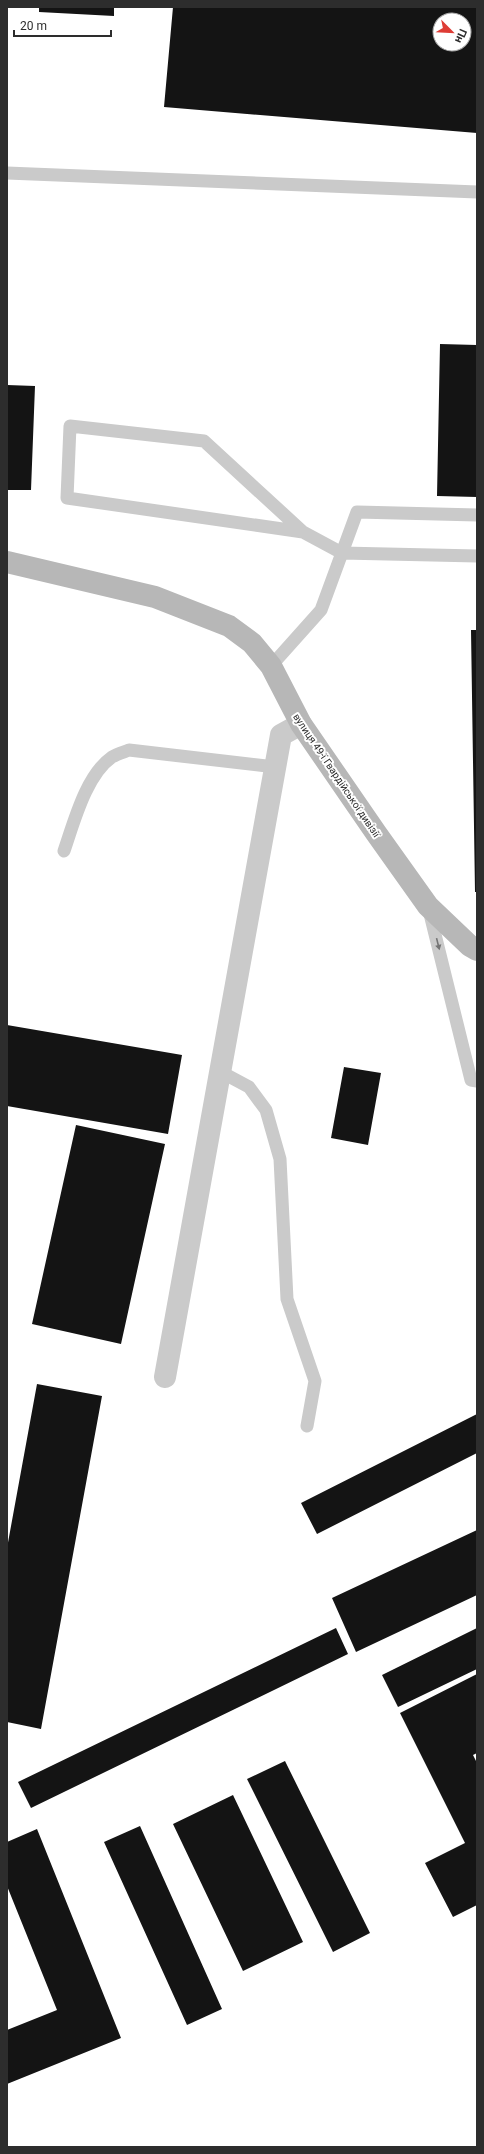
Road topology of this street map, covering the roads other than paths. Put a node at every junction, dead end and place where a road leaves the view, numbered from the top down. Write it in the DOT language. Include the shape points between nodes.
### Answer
graph roads {
  1 [pos="7,173"];
  2 [pos="477,192"];
  3 [pos="477,515"];
  4 [pos="302,532"];
  5 [pos="342,553"];
  6 [pos="477,556"];
  7 [pos="7,562"];
  8 [pos="271,666"];
  9 [pos="301,724"];
  10 [pos="275,767"];
  11 [pos="64,851"];
  12 [pos="428,906"];
  13 [pos="477,950"];
  14 [pos="220,1072"];
  15 [pos="477,1081"];
  16 [pos="165,1377"];
  17 [pos="307,1426"];
  1 -- 2 [label="lane"];
  3 -- 5 [label="lane" via="357,512"];
  4 -- 4 [label="lane" via="204,441 70,426 67,498"];
  4 -- 5 [label="lane"];
  5 -- 6 [label="lane"];
  5 -- 8 [label="lane" via="322,610"];
  7 -- 8 [label="street, вулиця 49-ї Гвардійської дивізії" via="155,597 193,611 230,626 252,644"];
  8 -- 9 [label="street, вулиця 49-ї Гвардійської дивізії"];
  9 -- 10 [label="street" via="282,735"];
  9 -- 12 [label="street, вулиця 49-ї Гвардійської дивізії"];
  10 -- 11 [label="lane" via="129,750 112,757 98,771 85,794"];
  10 -- 14 [label="street"];
  12 -- 13 [label="street, вулиця 49-ї Гвардійської дивізії"];
  12 -- 15 [label="lane, one-way" via="471,1080"];
  14 -- 16 [label="street"];
  14 -- 17 [label="lane" via="249,1087 266,1110 280,1159 287,1299 315,1381"];
}
